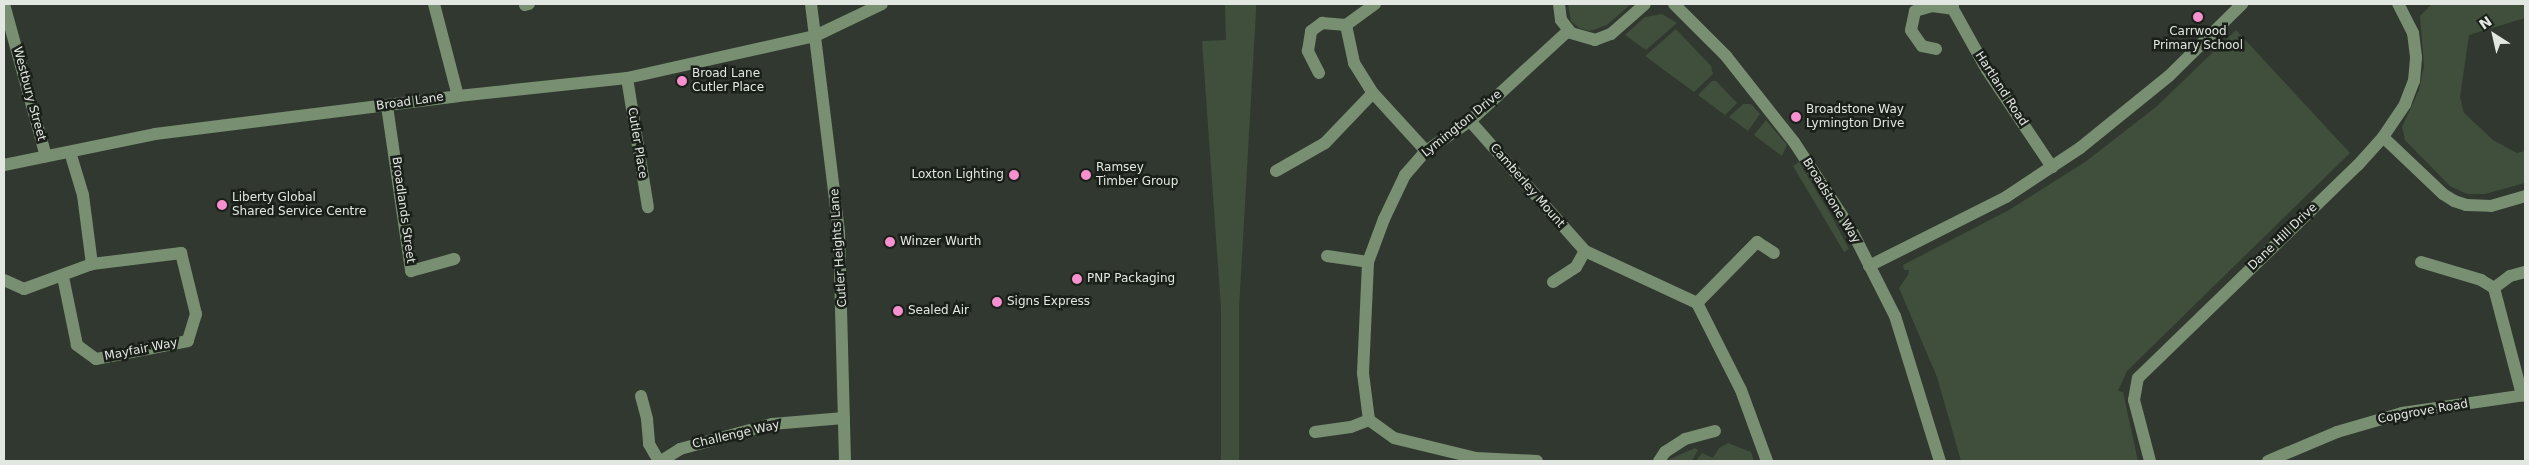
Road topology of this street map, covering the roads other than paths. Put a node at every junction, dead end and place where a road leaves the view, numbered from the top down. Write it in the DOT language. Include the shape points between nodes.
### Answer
graph roads {
  1 [pos="4,4"];
  2 [pos="434,4"];
  3 [pos="811,4"];
  4 [pos="882,4"];
  5 [pos="1375,4"];
  6 [pos="1559,4"];
  7 [pos="1645,4"];
  8 [pos="1674,4"];
  9 [pos="2242,4"];
  10 [pos="2398,4"];
  11 [pos="1953,6"];
  12 [pos="1346,25"];
  13 [pos="1569,30"];
  14 [pos="815,36"];
  15 [pos="1936,49"];
  16 [pos="1319,73"];
  17 [pos="627,78"];
  18 [pos="1374,93"];
  19 [pos="458,96"];
  20 [pos="387,106"];
  21 [pos="1470,121"];
  22 [pos="2383,137"];
  23 [pos="1426,151"];
  24 [pos="70,152"];
  25 [pos="46,156"];
  26 [pos="4,165"];
  27 [pos="2052,168"];
  28 [pos="1276,171"];
  29 [pos="2525,196"];
  30 [pos="648,207"];
  31 [pos="1584,251"];
  32 [pos="1774,253"];
  33 [pos="1327,256"];
  34 [pos="454,259"];
  35 [pos="1368,262"];
  36 [pos="2421,262"];
  37 [pos="92,264"];
  38 [pos="1869,266"];
  39 [pos="2525,272"];
  40 [pos="63,277"];
  41 [pos="4,280"];
  42 [pos="1553,282"];
  43 [pos="2494,288"];
  44 [pos="1698,304"];
  45 [pos="2524,395"];
  46 [pos="641,396"];
  47 [pos="844,418"];
  48 [pos="1369,420"];
  49 [pos="1715,431"];
  50 [pos="1315,432"];
  51 [pos="660,461"];
  52 [pos="845,461"];
  53 [pos="1537,461"];
  54 [pos="1659,461"];
  55 [pos="1767,461"];
  56 [pos="1940,461"];
  57 [pos="2150,461"];
  58 [pos="2268,461"];
  1 -- 25 [label="street, Westbury Street"];
  2 -- 19 [label="street"];
  3 -- 14 [label="street, Cutler Heights Lane"];
  4 -- 14 [label="street, Broad Lane"];
  5 -- 12 [label="street"];
  6 -- 13 [label="street" via="1561,20"];
  7 -- 13 [label="street" via="1604,38 1587,40"];
  8 -- 38 [label="street, Broadstone Way" via="1726,56 1794,142 1851,229"];
  9 -- 27 [label="street" via="2200,48 2133,108"];
  10 -- 22 [label="street, Dane Hill Drive" via="2413,33 2416,69 2405,104"];
  11 -- 15 [label="street, Hartland Road" via="1932,6 1915,11 1911,30 1922,46"];
  11 -- 27 [label="street, Hartland Road" via="1986,70"];
  12 -- 16 [label="street" via="1322,23 1311,31 1308,51"];
  12 -- 18 [label="street" via="1354,63"];
  13 -- 21 [label="street, Lymington Drive"];
  14 -- 17 [label="street, Broad Lane"];
  14 -- 47 [label="street, Cutler Heights Lane" via="839,232"];
  17 -- 19 [label="street, Broad Lane"];
  17 -- 30 [label="street, Cutler Place"];
  18 -- 23 [label="street"];
  18 -- 28 [label="street" via="1325,143"];
  19 -- 20 [label="street, Broad Lane"];
  20 -- 24 [label="street, Broad Lane" via="155,134"];
  20 -- 34 [label="street, Broadlands Street" via="412,271"];
  21 -- 23 [label="street, Lymington Drive"];
  21 -- 31 [label="street, Camberley Mount"];
  22 -- 29 [label="street" via="2454,201 2484,206"];
  22 -- 57 [label="street, Dane Hill Drive" via="2138,378 2134,400"];
  23 -- 35 [label="street, Lymington Drive" via="1406,175 1384,219"];
  24 -- 25 [label="street, Broad Lane"];
  24 -- 37 [label="street" via="83,195"];
  25 -- 26 [label="street, Broad Lane"];
  27 -- 38 [label="street" via="2006,197"];
  31 -- 42 [label="street" via="1576,268"];
  31 -- 44 [label="street, Camberley Mount"];
  32 -- 44 [label="street" via="1757,242"];
  33 -- 35 [label="street"];
  35 -- 48 [label="street, Lymington Drive" via="1364,373"];
  36 -- 43 [label="street" via="2481,280"];
  37 -- 40 [label="street, Mayfair Way"];
  37 -- 40 [label="street, Mayfair Way" via="181,253 196,314 188,341 96,358 76,345"];
  38 -- 56 [label="street, Broadstone Way" via="1895,316"];
  39 -- 43 [label="street" via="2510,276"];
  40 -- 41 [label="street, Mayfair Way" via="24,289"];
  43 -- 45 [label="street"];
  44 -- 55 [label="street" via="1741,390"];
  45 -- 58 [label="street, Copgrove Road" via="2402,413 2369,422"];
  46 -- 51 [label="street" via="649,444"];
  47 -- 51 [label="street, Challenge Way" via="772,424 680,449"];
  47 -- 52 [label="street, Cutler Heights Lane"];
  48 -- 50 [label="street" via="1351,428"];
  48 -- 53 [label="street" via="1394,438 1476,458"];
  49 -- 54 [label="street" via="1685,439 1665,452"];
}
